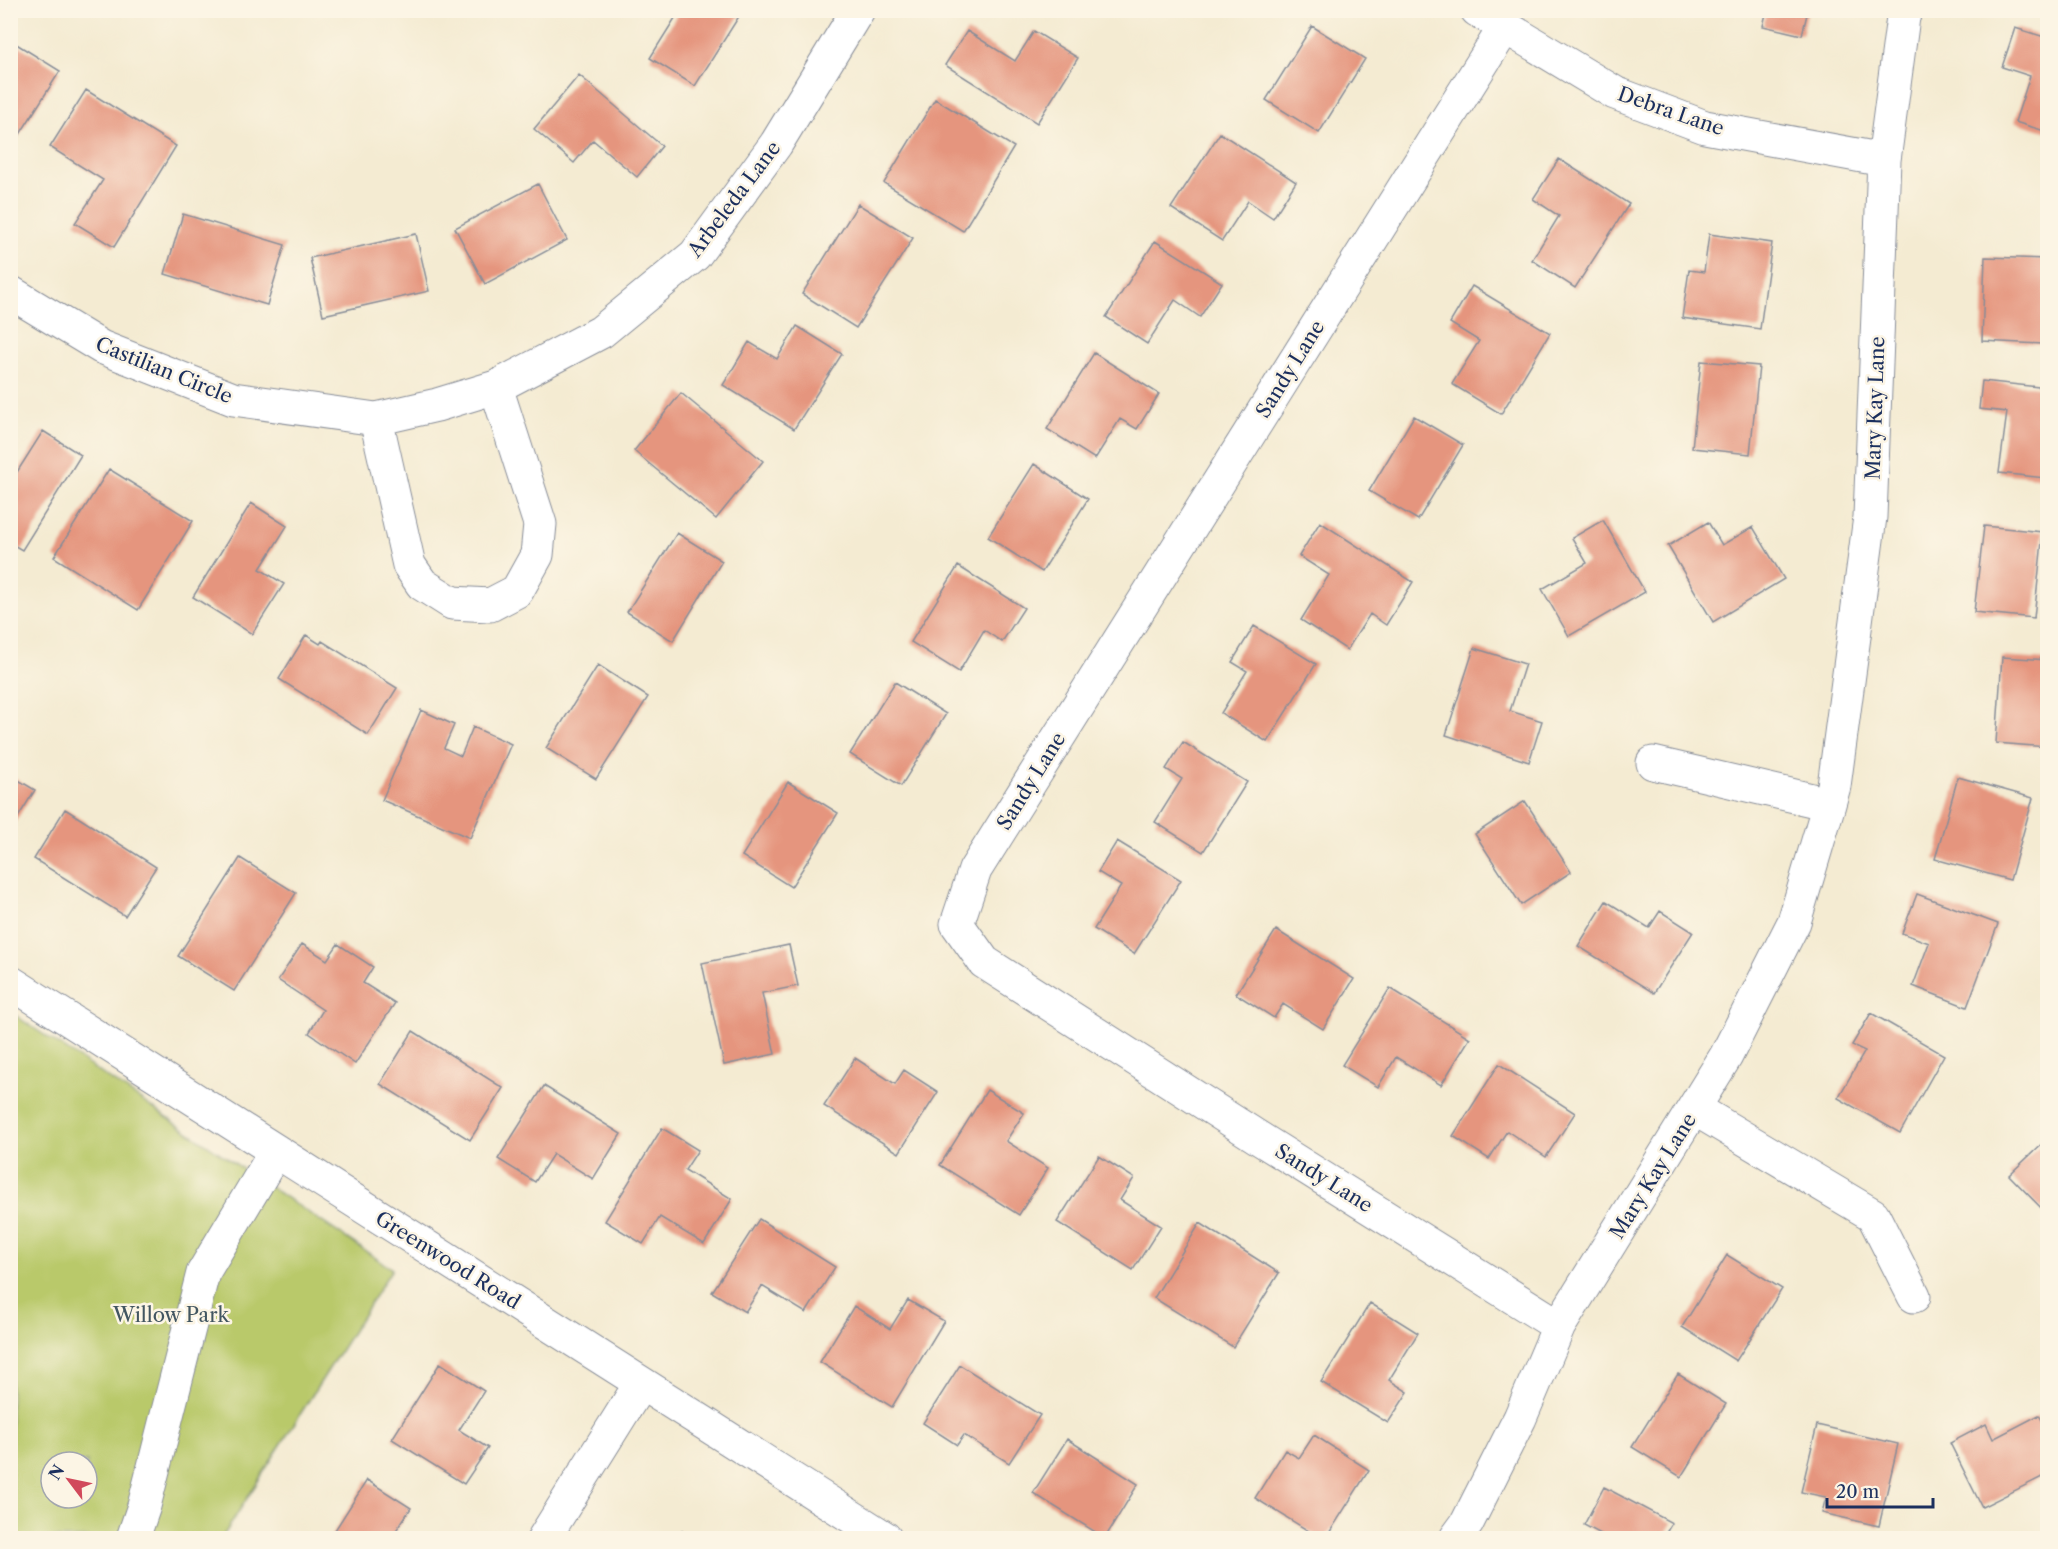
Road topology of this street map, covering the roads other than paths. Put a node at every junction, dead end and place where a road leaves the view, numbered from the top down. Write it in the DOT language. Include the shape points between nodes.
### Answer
graph roads {
  1 [pos="858,10"];
  2 [pos="1477,10"];
  3 [pos="1906,10"];
  4 [pos="1505,27"];
  5 [pos="1884,160"];
  6 [pos="10,292"];
  7 [pos="496,387"];
  8 [pos="437,405"];
  9 [pos="376,419"];
  10 [pos="1653,763"];
  11 [pos="1829,804"];
  12 [pos="10,981"];
  13 [pos="1695,1109"];
  14 [pos="276,1151"];
  15 [pos="1914,1296"];
  16 [pos="1559,1326"];
  17 [pos="641,1383"];
  18 [pos="133,1539"];
  19 [pos="544,1539"];
  20 [pos="885,1539"];
  21 [pos="1456,1539"];
  1 -- 7 [label="street, Arbeleda Lane" via="776,144 695,255 601,332"];
  2 -- 4 [label="street, Debra Lane"];
  3 -- 5 [label="street, Mary Kay Lane"];
  4 -- 5 [label="street, Debra Lane" via="1616,93 1705,127"];
  4 -- 16 [label="street, Sandy Lane" via="975,870 957,924 984,962"];
  5 -- 11 [label="street, Mary Kay Lane" via="1870,517"];
  6 -- 9 [label="street, Castilian Circle" via="101,347 233,399"];
  7 -- 8 [label="street, Arbeleda Lane"];
  7 -- 9 [label="street" via="540,524 537,555 517,591 490,605 452,603 422,584 409,565"];
  8 -- 9 [label="street, Castilian Circle"];
  10 -- 11 [label="street"];
  11 -- 13 [label="street, Mary Kay Lane" via="1794,922"];
  12 -- 14 [label="street, Greenwood Road"];
  13 -- 15 [label="street" via="1873,1215"];
  13 -- 16 [label="street, Mary Kay Lane"];
  14 -- 17 [label="street, Greenwood Road"];
  14 -- 18 [label="street" via="203,1273"];
  16 -- 21 [label="street, Mary Kay Lane" via="1520,1418"];
  17 -- 19 [label="street"];
  17 -- 20 [label="street, Greenwood Road"];
}
